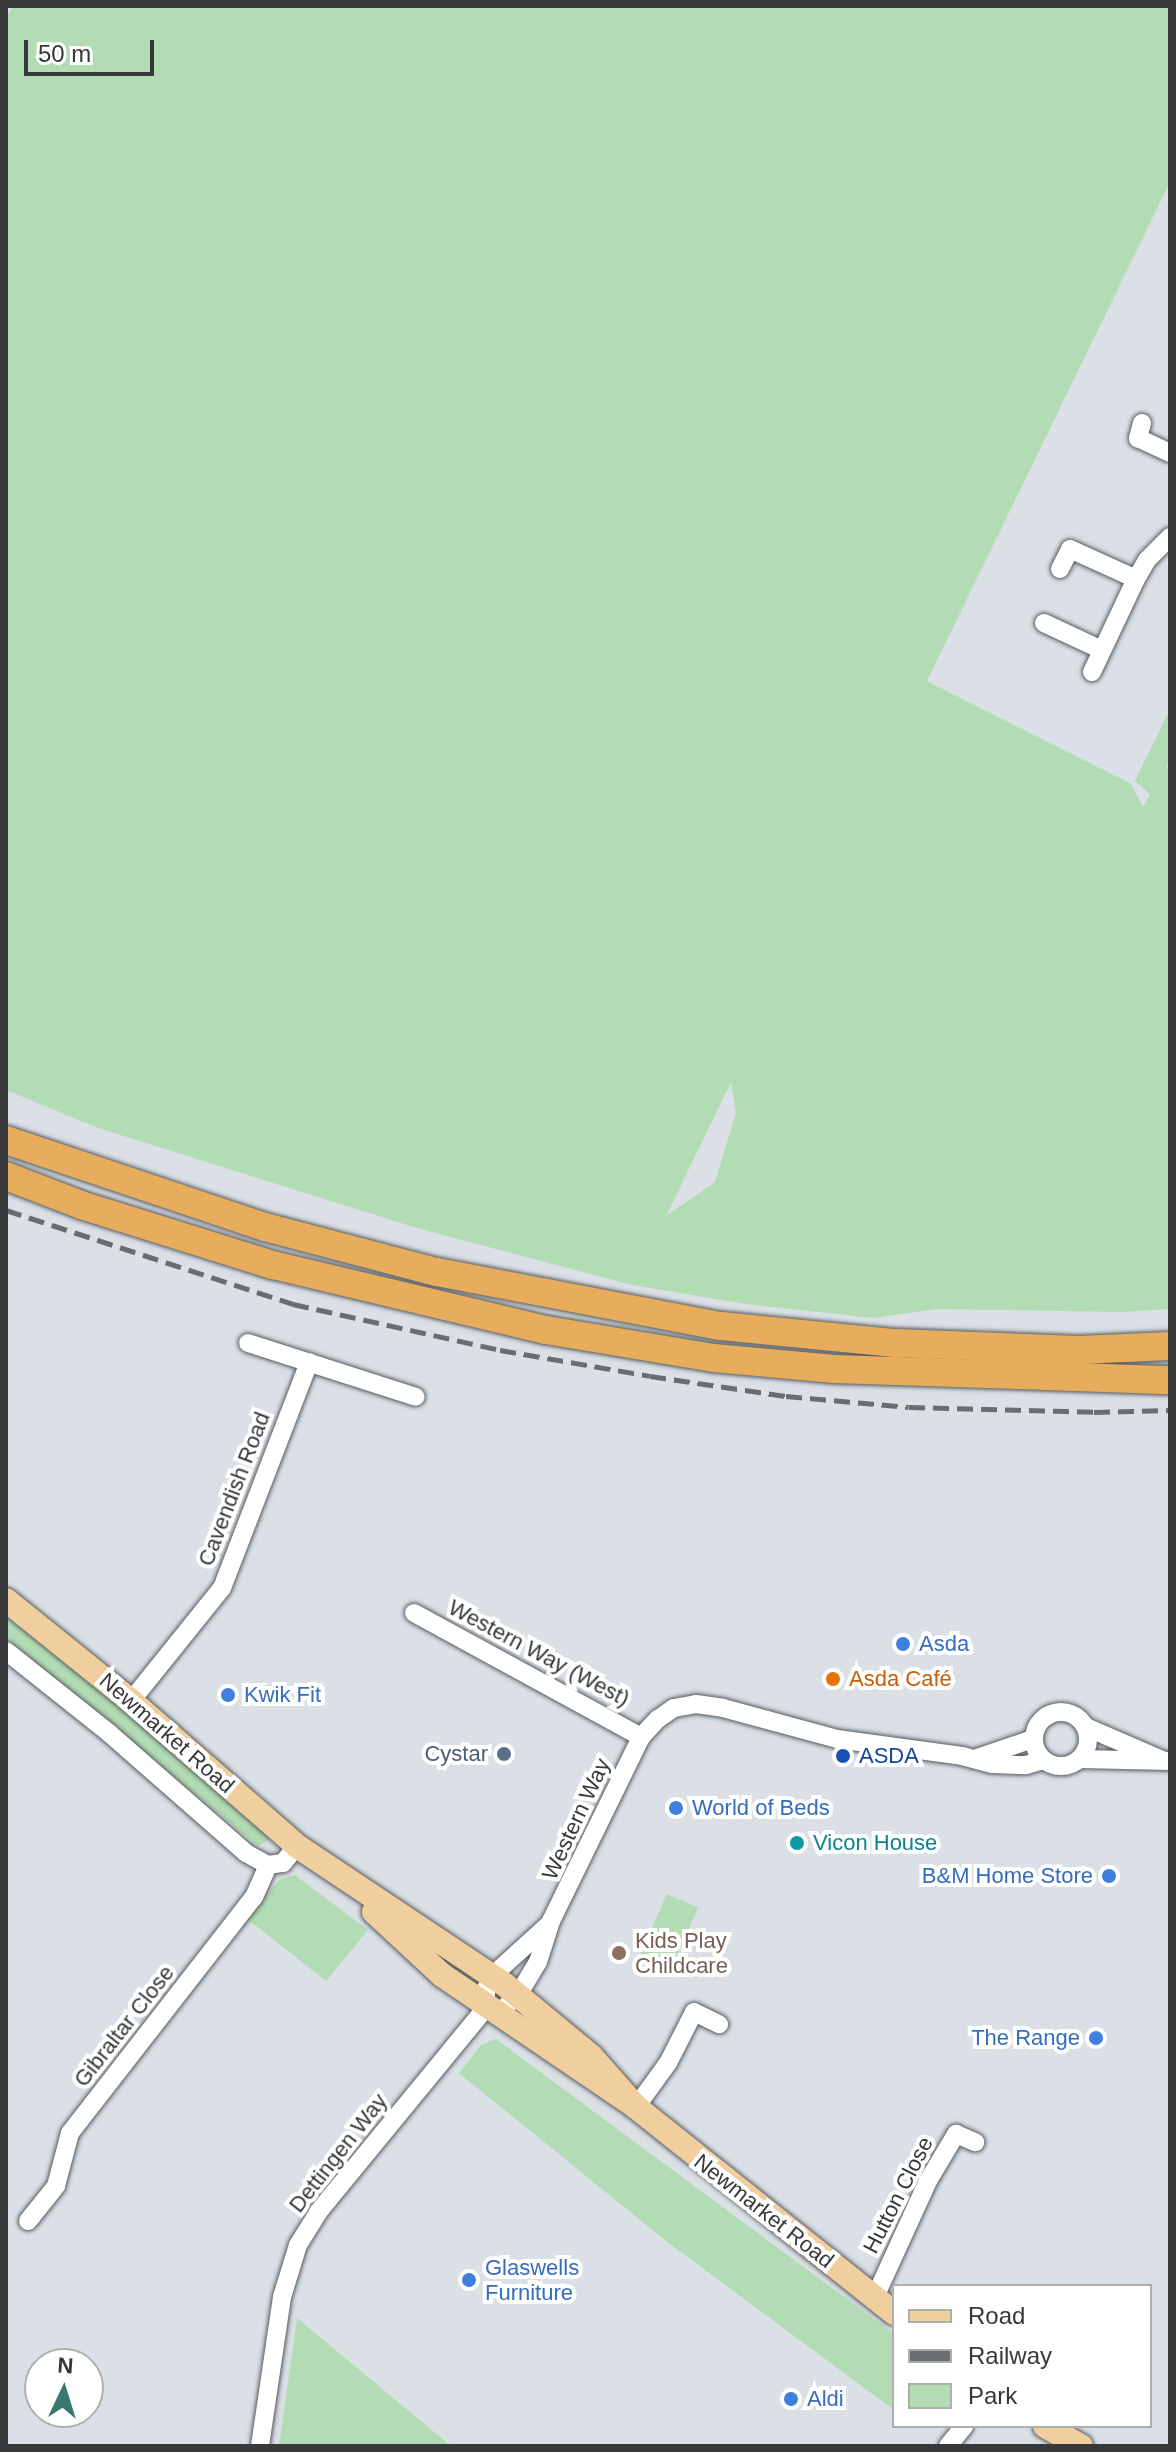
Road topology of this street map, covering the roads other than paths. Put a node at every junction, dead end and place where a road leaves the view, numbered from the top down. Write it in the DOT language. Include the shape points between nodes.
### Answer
graph roads {
  1 [pos="1142,423"];
  2 [pos="1170,453"];
  3 [pos="1170,537"];
  4 [pos="1060,569"];
  5 [pos="1136,579"];
  6 [pos="1044,623"];
  7 [pos="1102,650"];
  8 [pos="1092,672"];
  9 [pos="6,1140"];
  10 [pos="6,1176"];
  11 [pos="248,1343"];
  12 [pos="1170,1346"];
  13 [pos="309,1362"];
  14 [pos="1170,1380"];
  15 [pos="416,1397"];
  16 [pos="6,1600"];
  17 [pos="414,1613"];
  18 [pos="6,1651"];
  19 [pos="131,1701"];
  20 [pos="1086,1727"];
  21 [pos="641,1737"];
  22 [pos="1033,1739"];
  23 [pos="977,1758"];
  24 [pos="1080,1759"];
  25 [pos="1043,1760"];
  26 [pos="1166,1761"];
  27 [pos="297,1846"];
  28 [pos="268,1865"];
  29 [pos="327,1868"];
  30 [pos="551,1921"];
  31 [pos="492,1976"];
  32 [pos="518,1995"];
  33 [pos="486,2008"];
  34 [pos="719,2024"];
  35 [pos="636,2107"];
  36 [pos="975,2142"];
  37 [pos="28,2221"];
  38 [pos="875,2297"];
  39 [pos="892,2311"];
  40 [pos="962,2428"];
  41 [pos="1049,2428"];
  42 [pos="260,2446"];
  43 [pos="948,2446"];
  44 [pos="1081,2446"];
  1 -- 2 [label="street" via="1138,438"];
  3 -- 5 [label="street"];
  4 -- 5 [label="street" via="1070,549"];
  5 -- 7 [label="street"];
  6 -- 7 [label="street"];
  7 -- 8 [label="street"];
  9 -- 12 [label="highway" via="265,1227 437,1272 706,1324 895,1343 1079,1350"];
  10 -- 14 [label="highway" via="273,1265 546,1330 714,1358 834,1369"];
  11 -- 13 [label="street"];
  13 -- 15 [label="street"];
  13 -- 19 [label="street, Cavendish Road" via="222,1588"];
  16 -- 19 [label="main road, Newmarket Road"];
  17 -- 21 [label="street, Western Way (West)"];
  18 -- 28 [label="street" via="246,1853"];
  19 -- 27 [label="main road, Newmarket Road"];
  20 -- 22 [label="street" via="1075,1715 1056,1712 1039,1722"];
  20 -- 24 [label="street" via="1088,1744"];
  20 -- 26 [label="street"];
  21 -- 23 [label="street" via="674,1708 696,1704 837,1739"];
  21 -- 30 [label="street, Western Way"];
  22 -- 23 [label="street"];
  22 -- 25 [label="street"];
  23 -- 25 [label="street" via="992,1764"];
  24 -- 25 [label="street" via="1063,1767"];
  24 -- 26 [label="street"];
  27 -- 28 [label="street" via="283,1863"];
  27 -- 29 [label="main road, Newmarket Road"];
  28 -- 37 [label="street, Gibraltar Close" via="254,1897 70,2133 56,2186"];
  29 -- 31 [label="main road, Newmarket Road"];
  29 -- 33 [label="main road, Newmarket Road" via="442,1975"];
  30 -- 31 [label="street, Western Way"];
  30 -- 32 [label="street, Western Way" via="538,1962"];
  31 -- 32 [label="main road, Newmarket Road"];
  31 -- 33 [label="street"];
  32 -- 33 [label="street" via="507,2005"];
  32 -- 35 [label="main road, Newmarket Road" via="591,2056"];
  33 -- 35 [label="main road, Newmarket Road"];
  33 -- 42 [label="street, Dettingen Way" via="319,2211 298,2245 282,2297"];
  34 -- 35 [label="street" via="694,2012 668,2063"];
  35 -- 38 [label="main road, Newmarket Road"];
  36 -- 38 [label="street, Hutton Close" via="956,2134 928,2181"];
  38 -- 39 [label="main road, Newmarket Road"];
  40 -- 43 [label="street"];
  41 -- 44 [label="main road"];
}
